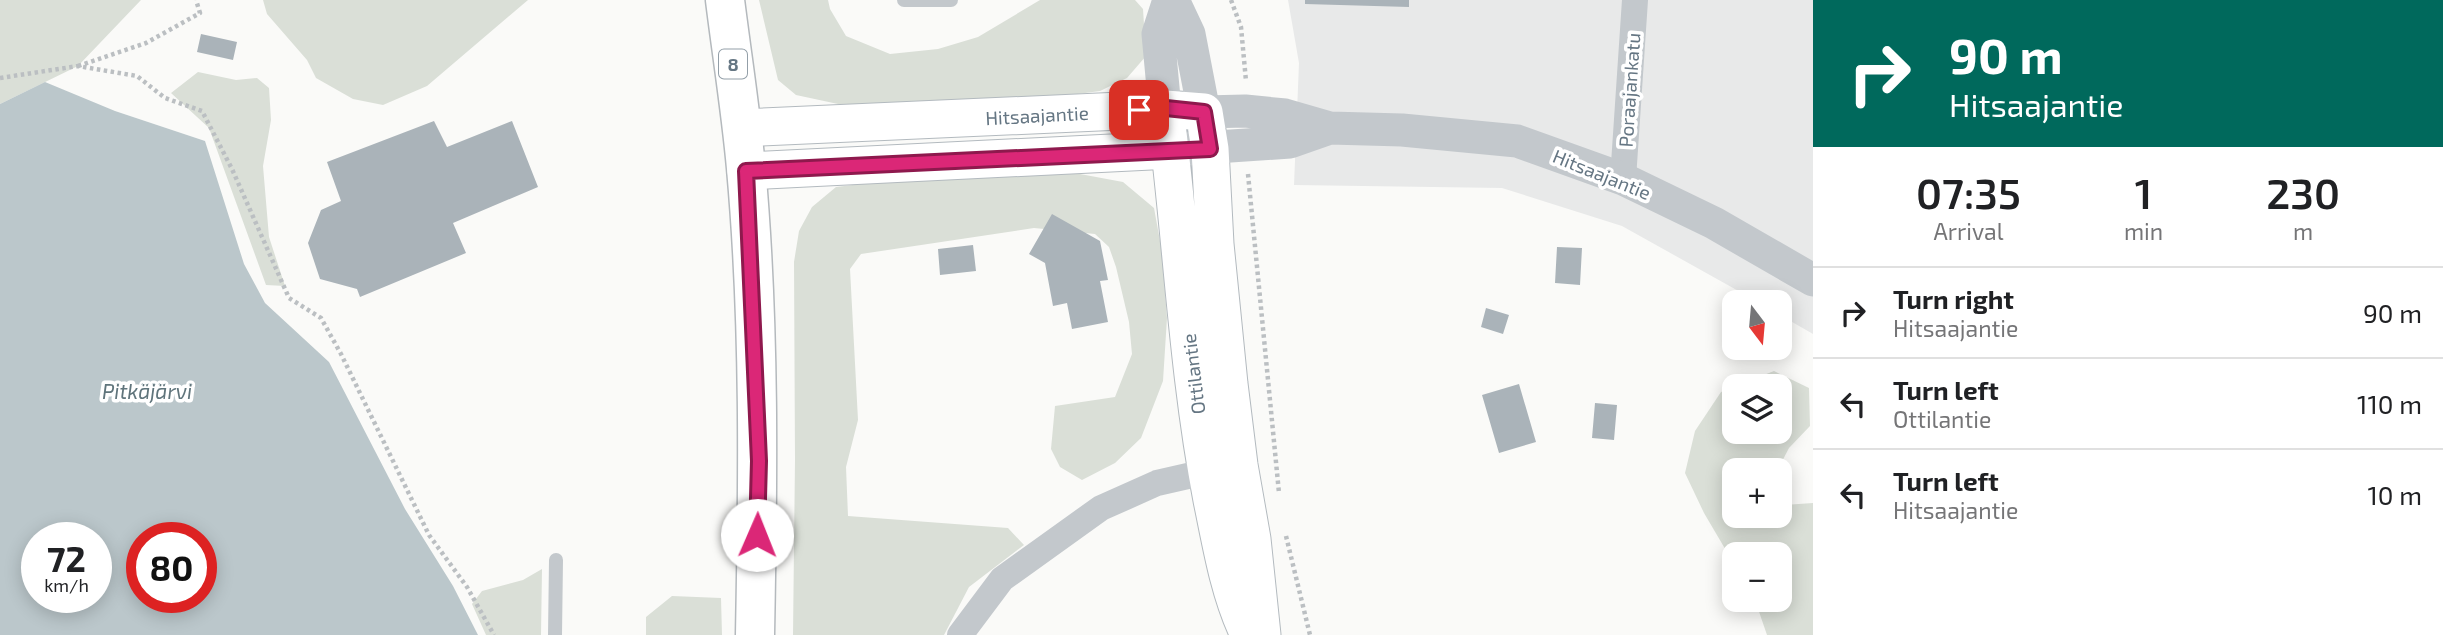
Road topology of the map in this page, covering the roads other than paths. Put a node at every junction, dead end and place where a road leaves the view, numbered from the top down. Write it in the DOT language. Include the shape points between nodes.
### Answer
graph roads {
  1 [pos="725,0"];
  2 [pos="904,0"];
  3 [pos="951,0"];
  4 [pos="1171,0"];
  5 [pos="1636,0"];
  6 [pos="1166,108"];
  7 [pos="1204,112"];
  8 [pos="742,128"];
  9 [pos="1330,128"];
  10 [pos="1228,148"];
  11 [pos="1171,150"];
  12 [pos="746,171"];
  13 [pos="1623,179"];
  14 [pos="1813,280"];
  15 [pos="1222,468"];
  16 [pos="556,560"];
  17 [pos="555,635"];
  18 [pos="755,635"];
  19 [pos="960,635"];
  20 [pos="1249,635"];
  21 [pos="1262,635"];
  1 -- 8 [label="highway, 8"];
  2 -- 3 [label="lane"];
  4 -- 6 [label="street" via="1158,34"];
  4 -- 7 [label="street" via="1189,34"];
  5 -- 13 [label="street, Poraajankatu"];
  6 -- 7 [label="main road, Hitsaajantie"];
  6 -- 8 [label="main road, Hitsaajantie"];
  6 -- 11 [label="main road, Ottilantie"];
  7 -- 9 [label="street, Hitsaajantie" via="1285,115"];
  7 -- 10 [label="main road, Ottilantie"];
  8 -- 12 [label="highway, 8"];
  9 -- 10 [label="street, Hitsaajantie" via="1290,142"];
  9 -- 13 [label="street, Hitsaajantie" via="1517,141"];
  10 -- 11 [label="street, Hitsaajantie"];
  10 -- 15 [label="main road, Ottilantie" via="1215,244"];
  11 -- 12 [label="main road, Hitsaajantie"];
  11 -- 15 [label="main road, Ottilantie" via="1193,385"];
  12 -- 18 [label="highway, 8" via="759,461"];
  13 -- 14 [label="street, Hitsaajantie" via="1714,223"];
  15 -- 19 [label="street" via="1157,483 1101,508 1002,579"];
  15 -- 20 [label="main road, Ottilantie" via="1222,551"];
  15 -- 21 [label="main road, Ottilantie" via="1252,539"];
  16 -- 17 [label="lane"];
}
